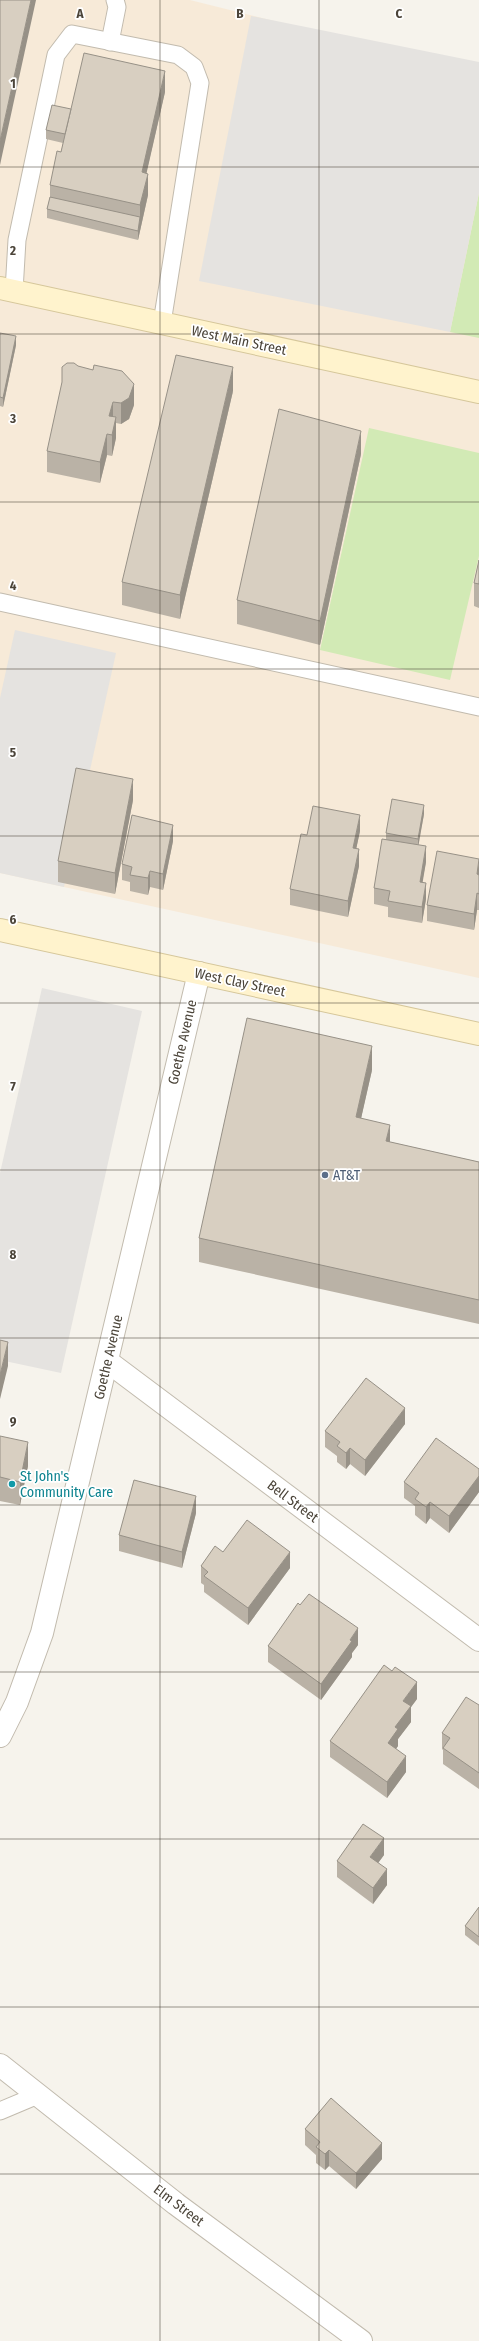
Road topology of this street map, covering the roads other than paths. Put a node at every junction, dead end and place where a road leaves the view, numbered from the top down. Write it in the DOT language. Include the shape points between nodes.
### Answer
graph roads {
  1 [pos="115,0"];
  2 [pos="110,42"];
  3 [pos="7,289"];
  4 [pos="162,323"];
  5 [pos="479,392"];
  6 [pos="0,602"];
  7 [pos="479,707"];
  8 [pos="0,930"];
  9 [pos="199,973"];
  10 [pos="479,1034"];
  11 [pos="107,1361"];
  12 [pos="479,1640"];
  13 [pos="0,1736"];
  14 [pos="0,2065"];
  15 [pos="38,2095"];
  16 [pos="0,2111"];
  17 [pos="361,2341"];
  1 -- 2 [label="lane" via="117,7"];
  2 -- 3 [label="lane" via="72,34 56,55"];
  2 -- 4 [label="lane" via="178,55 194,67 200,83"];
  3 -- 4 [label="main road, West Main Street"];
  4 -- 5 [label="main road, West Main Street"];
  6 -- 7 [label="lane"];
  8 -- 9 [label="main road, West Clay Street"];
  9 -- 10 [label="main road, West Clay Street"];
  9 -- 11 [label="street, Goethe Avenue"];
  11 -- 12 [label="street, Bell Street"];
  11 -- 13 [label="street, Goethe Avenue" via="42,1633 17,1702"];
  14 -- 15 [label="street, Elm Street"];
  15 -- 16 [label="lane"];
  15 -- 17 [label="street, Elm Street" via="176,2204"];
}
